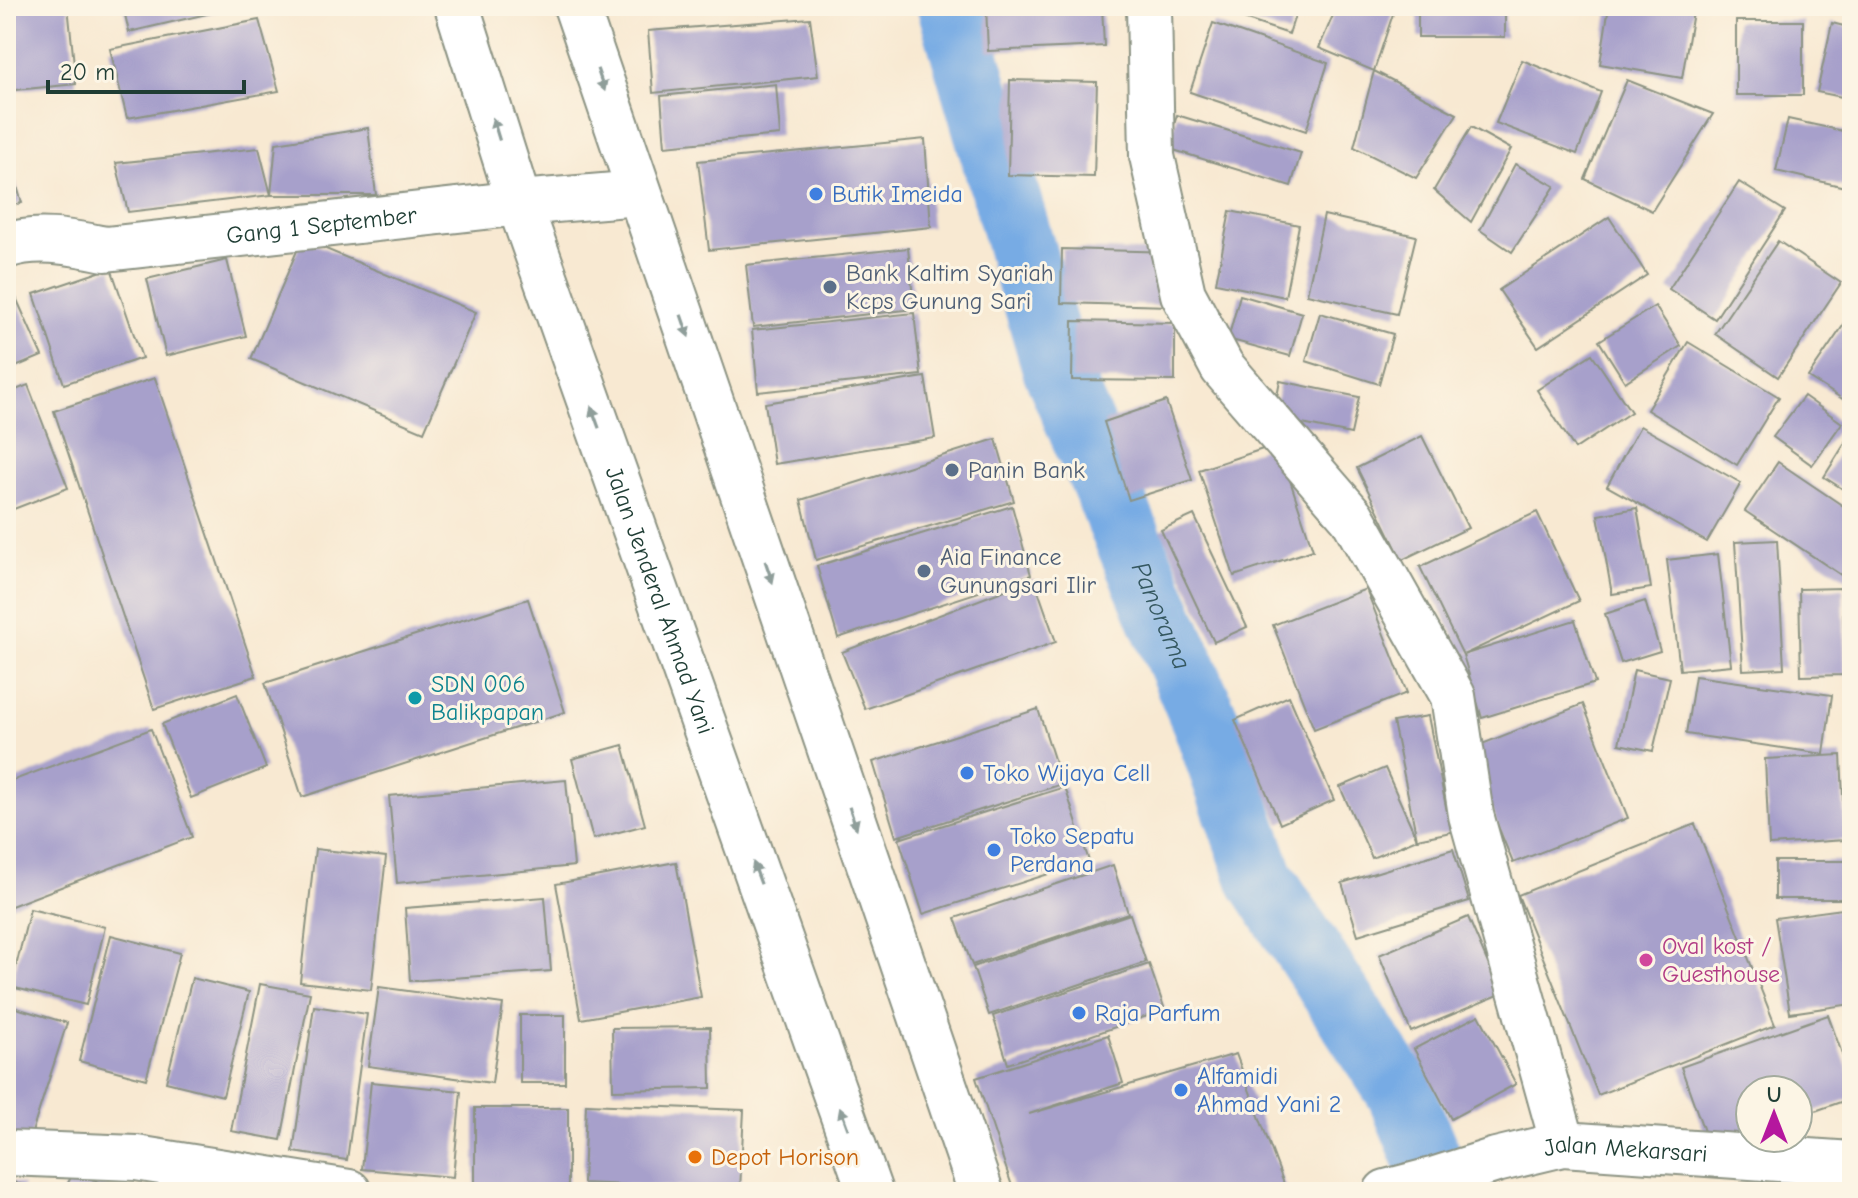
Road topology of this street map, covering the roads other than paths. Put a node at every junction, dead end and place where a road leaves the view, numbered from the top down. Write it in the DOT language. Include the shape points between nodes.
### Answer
graph roads {
  1 [pos="457,6"];
  2 [pos="576,6"];
  3 [pos="1149,6"];
  4 [pos="639,193"];
  5 [pos="519,203"];
  6 [pos="6,246"];
  7 [pos="1563,1144"];
  8 [pos="6,1153"];
  9 [pos="1852,1164"];
  10 [pos="1407,1188"];
  11 [pos="340,1191"];
  12 [pos="870,1192"];
  13 [pos="981,1192"];
  5 -- 1 [label="street, Jalan Jenderal Ahmad Yani, one-way"];
  2 -- 4 [label="street, one-way"];
  3 -- 7 [label="street" via="1152,156 1183,294 1222,367 1352,517 1453,696 1471,815"];
  4 -- 5 [label="street, Gang 1 September"];
  4 -- 13 [label="street, one-way"];
  5 -- 6 [label="street, Gang 1 September" via="106,249 61,241"];
  12 -- 5 [label="street, Jalan Jenderal Ahmad Yani, one-way"];
  7 -- 9 [label="street, Jalan Mekarsari"];
  7 -- 10 [label="street, Jalan Mekarsari"];
  8 -- 11 [label="street" via="136,1158"];
}
